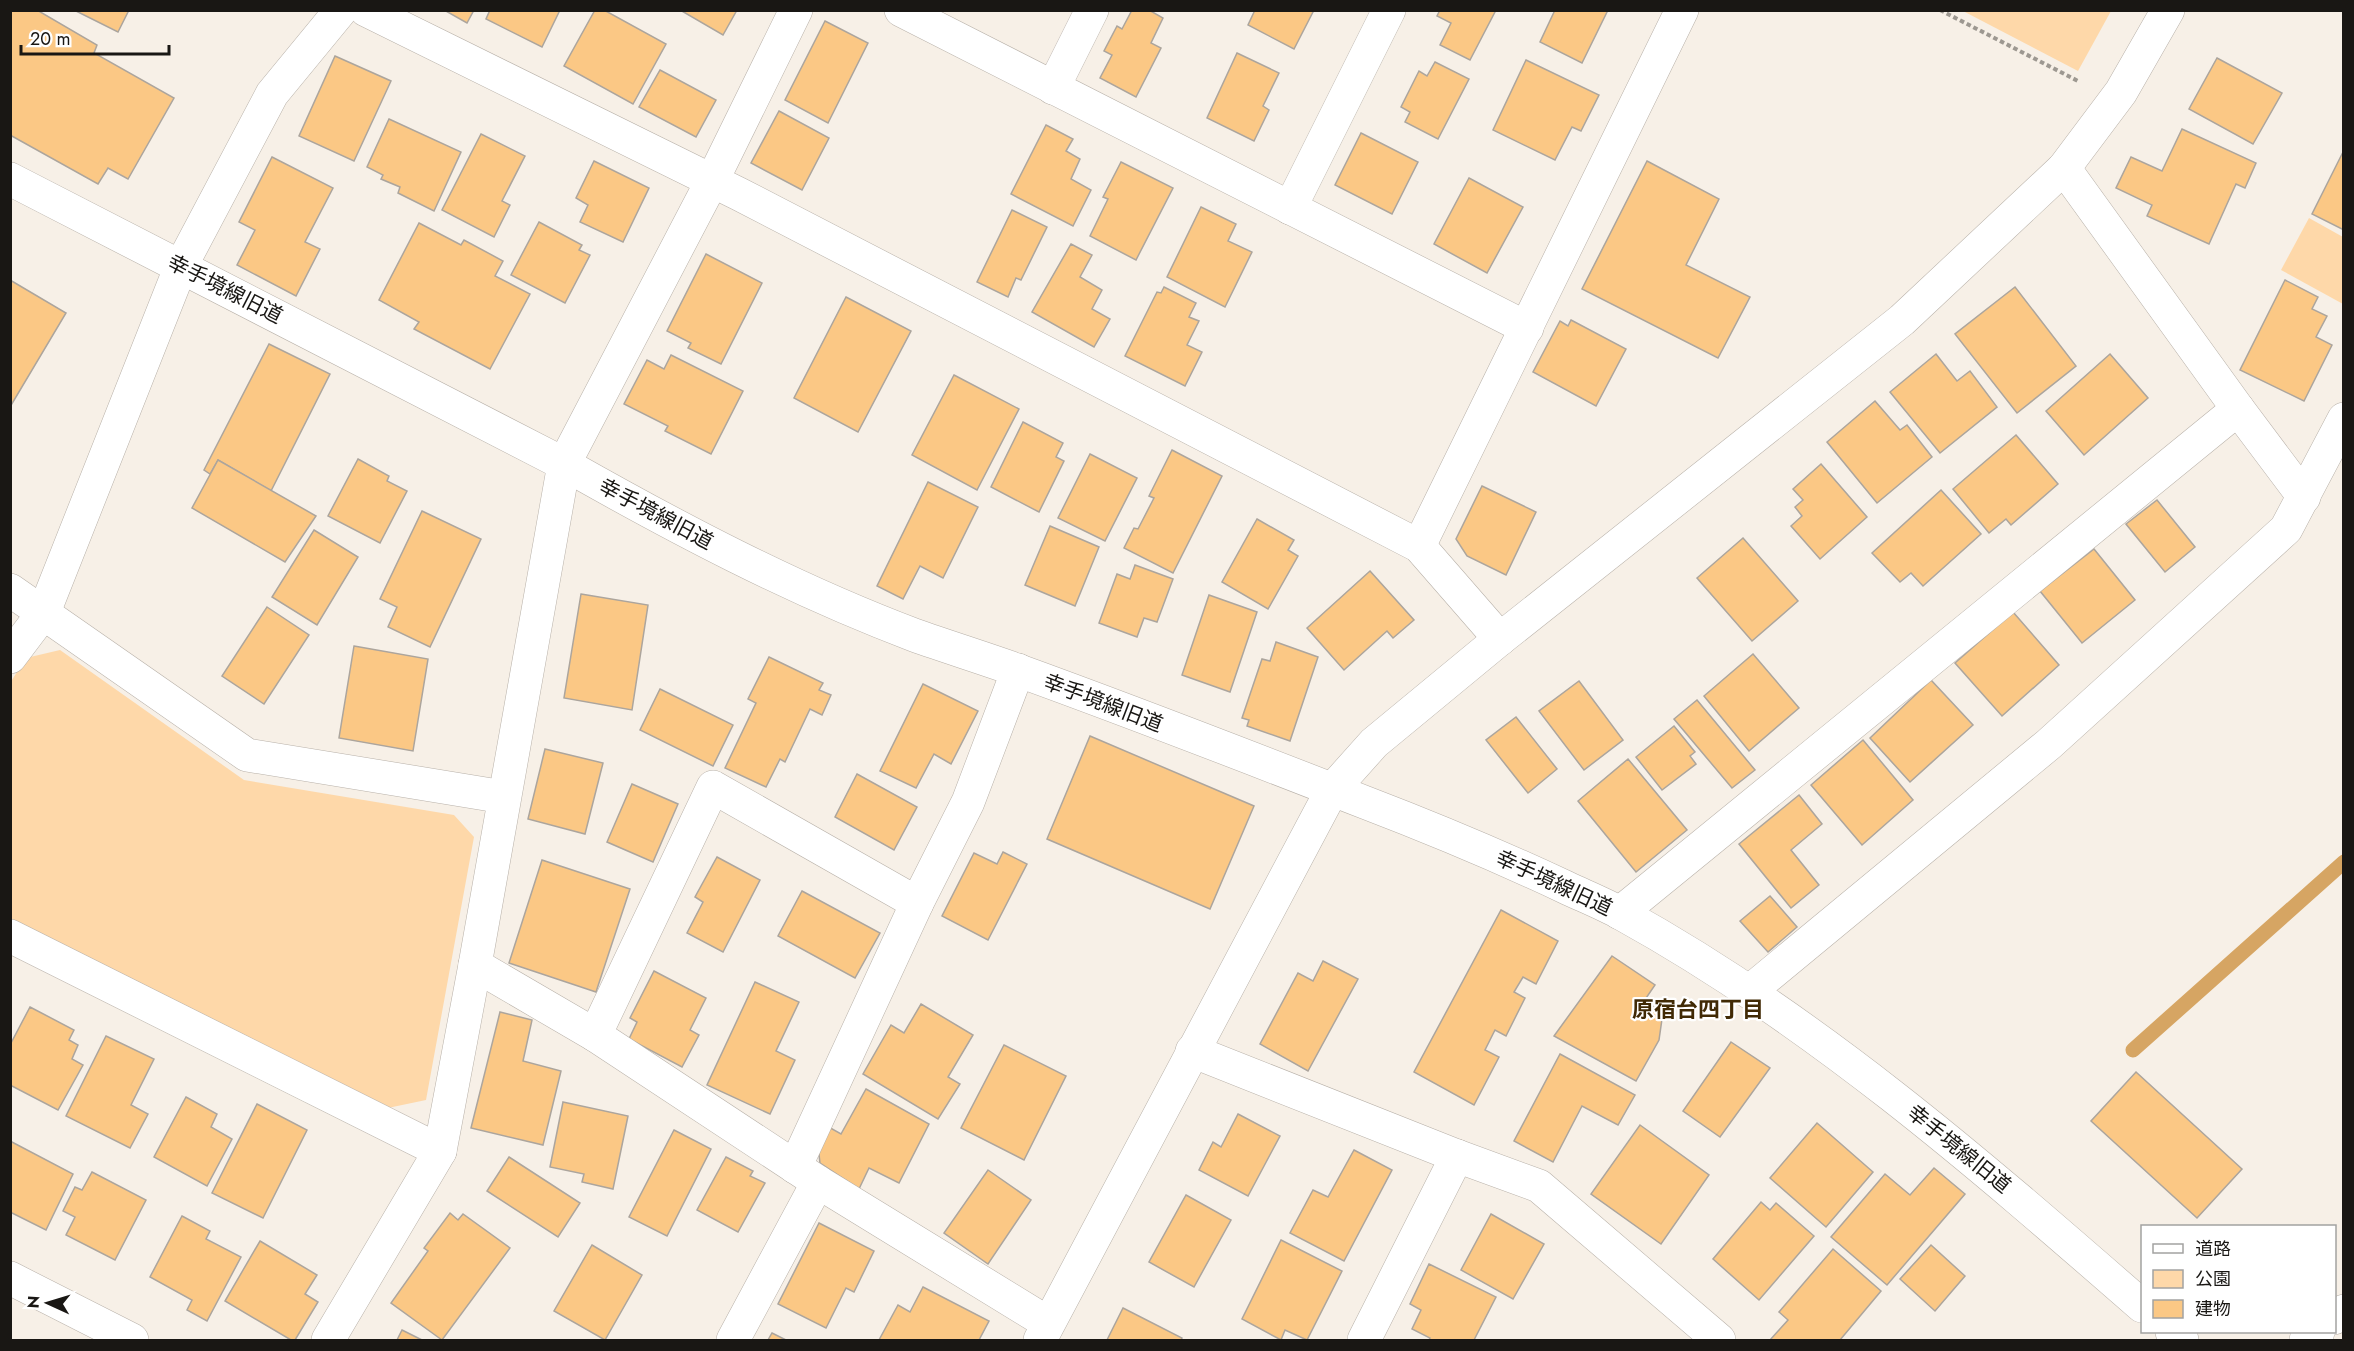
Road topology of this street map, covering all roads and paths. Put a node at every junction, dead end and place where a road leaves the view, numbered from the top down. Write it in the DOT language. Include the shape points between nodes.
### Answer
graph roads {
  1 [pos="340,10"];
  2 [pos="366,10"];
  3 [pos="796,10"];
  4 [pos="901,10"];
  5 [pos="1092,10"];
  6 [pos="1389,10"];
  7 [pos="1682,10"];
  8 [pos="1940,10"];
  9 [pos="2168,10"];
  10 [pos="2083,83"];
  11 [pos="1053,88"];
  12 [pos="2064,168"];
  13 [pos="10,179"];
  14 [pos="712,181"];
  15 [pos="1290,208"];
  16 [pos="180,266"];
  17 [pos="1527,328"];
  18 [pos="2238,409"];
  19 [pos="2343,419"];
  20 [pos="564,464"];
  21 [pos="2304,497"];
  22 [pos="1419,546"];
  23 [pos="10,590"];
  24 [pos="44,612"];
  25 [pos="1500,639"];
  26 [pos="10,657"];
  27 [pos="1018,670"];
  28 [pos="1332,790"];
  29 [pos="504,797"];
  30 [pos="917,903"];
  31 [pos="1620,913"];
  32 [pos="10,936"];
  33 [pos="475,965"];
  34 [pos="1750,991"];
  35 [pos="595,1035"];
  36 [pos="1192,1051"];
  37 [pos="440,1151"];
  38 [pos="1457,1156"];
  39 [pos="807,1174"];
  40 [pos="10,1278"];
  41 [pos="2141,1305"];
  42 [pos="1044,1332"];
  43 [pos="132,1341"];
  44 [pos="328,1341"];
  45 [pos="733,1341"];
  46 [pos="1364,1341"];
  47 [pos="1719,1341"];
  1 -- 16 [label="street" via="272,94"];
  2 -- 14 [label="street"];
  3 -- 14 [label="street"];
  4 -- 11 [label="street"];
  5 -- 11 [label="street"];
  6 -- 15 [label="street"];
  7 -- 17 [label="street"];
  8 -- 10 [label="path"];
  9 -- 12 [label="street" via="2121,92"];
  11 -- 15 [label="street"];
  12 -- 18 [label="street"];
  12 -- 25 [label="street" via="1902,320"];
  13 -- 16 [label="street, 幸手境線旧道"];
  14 -- 20 [label="street"];
  14 -- 22 [label="street"];
  15 -- 17 [label="street"];
  16 -- 20 [label="street, 幸手境線旧道"];
  16 -- 24 [label="street"];
  17 -- 22 [label="street"];
  18 -- 21 [label="street"];
  18 -- 31 [label="street"];
  19 -- 21 [label="street"];
  20 -- 27 [label="street, 幸手境線旧道" via="735,556 830,600 915,635"];
  20 -- 29 [label="street"];
  21 -- 34 [label="street" via="2286,530 2049,744"];
  22 -- 25 [label="street"];
  23 -- 24 [label="street"];
  24 -- 26 [label="street"];
  24 -- 29 [label="street" via="247,755"];
  25 -- 28 [label="street" via="1374,743"];
  27 -- 28 [label="street, 幸手境線旧道"];
  27 -- 30 [label="street" via="968,802"];
  28 -- 31 [label="street, 幸手境線旧道" via="1435,829"];
  28 -- 36 [label="street"];
  29 -- 33 [label="street"];
  30 -- 35 [label="street" via="713,787"];
  30 -- 39 [label="street"];
  31 -- 34 [label="street, 幸手境線旧道"];
  32 -- 37 [label="street"];
  33 -- 35 [label="street"];
  33 -- 37 [label="street"];
  34 -- 41 [label="street, 幸手境線旧道" via="1843,1056 1969,1156"];
  35 -- 39 [label="street"];
  36 -- 38 [label="street"];
  36 -- 42 [label="street"];
  37 -- 44 [label="street"];
  38 -- 46 [label="street"];
  38 -- 47 [label="street" via="1539,1186"];
  39 -- 42 [label="street"];
  39 -- 45 [label="street"];
  40 -- 43 [label="street"];
}
